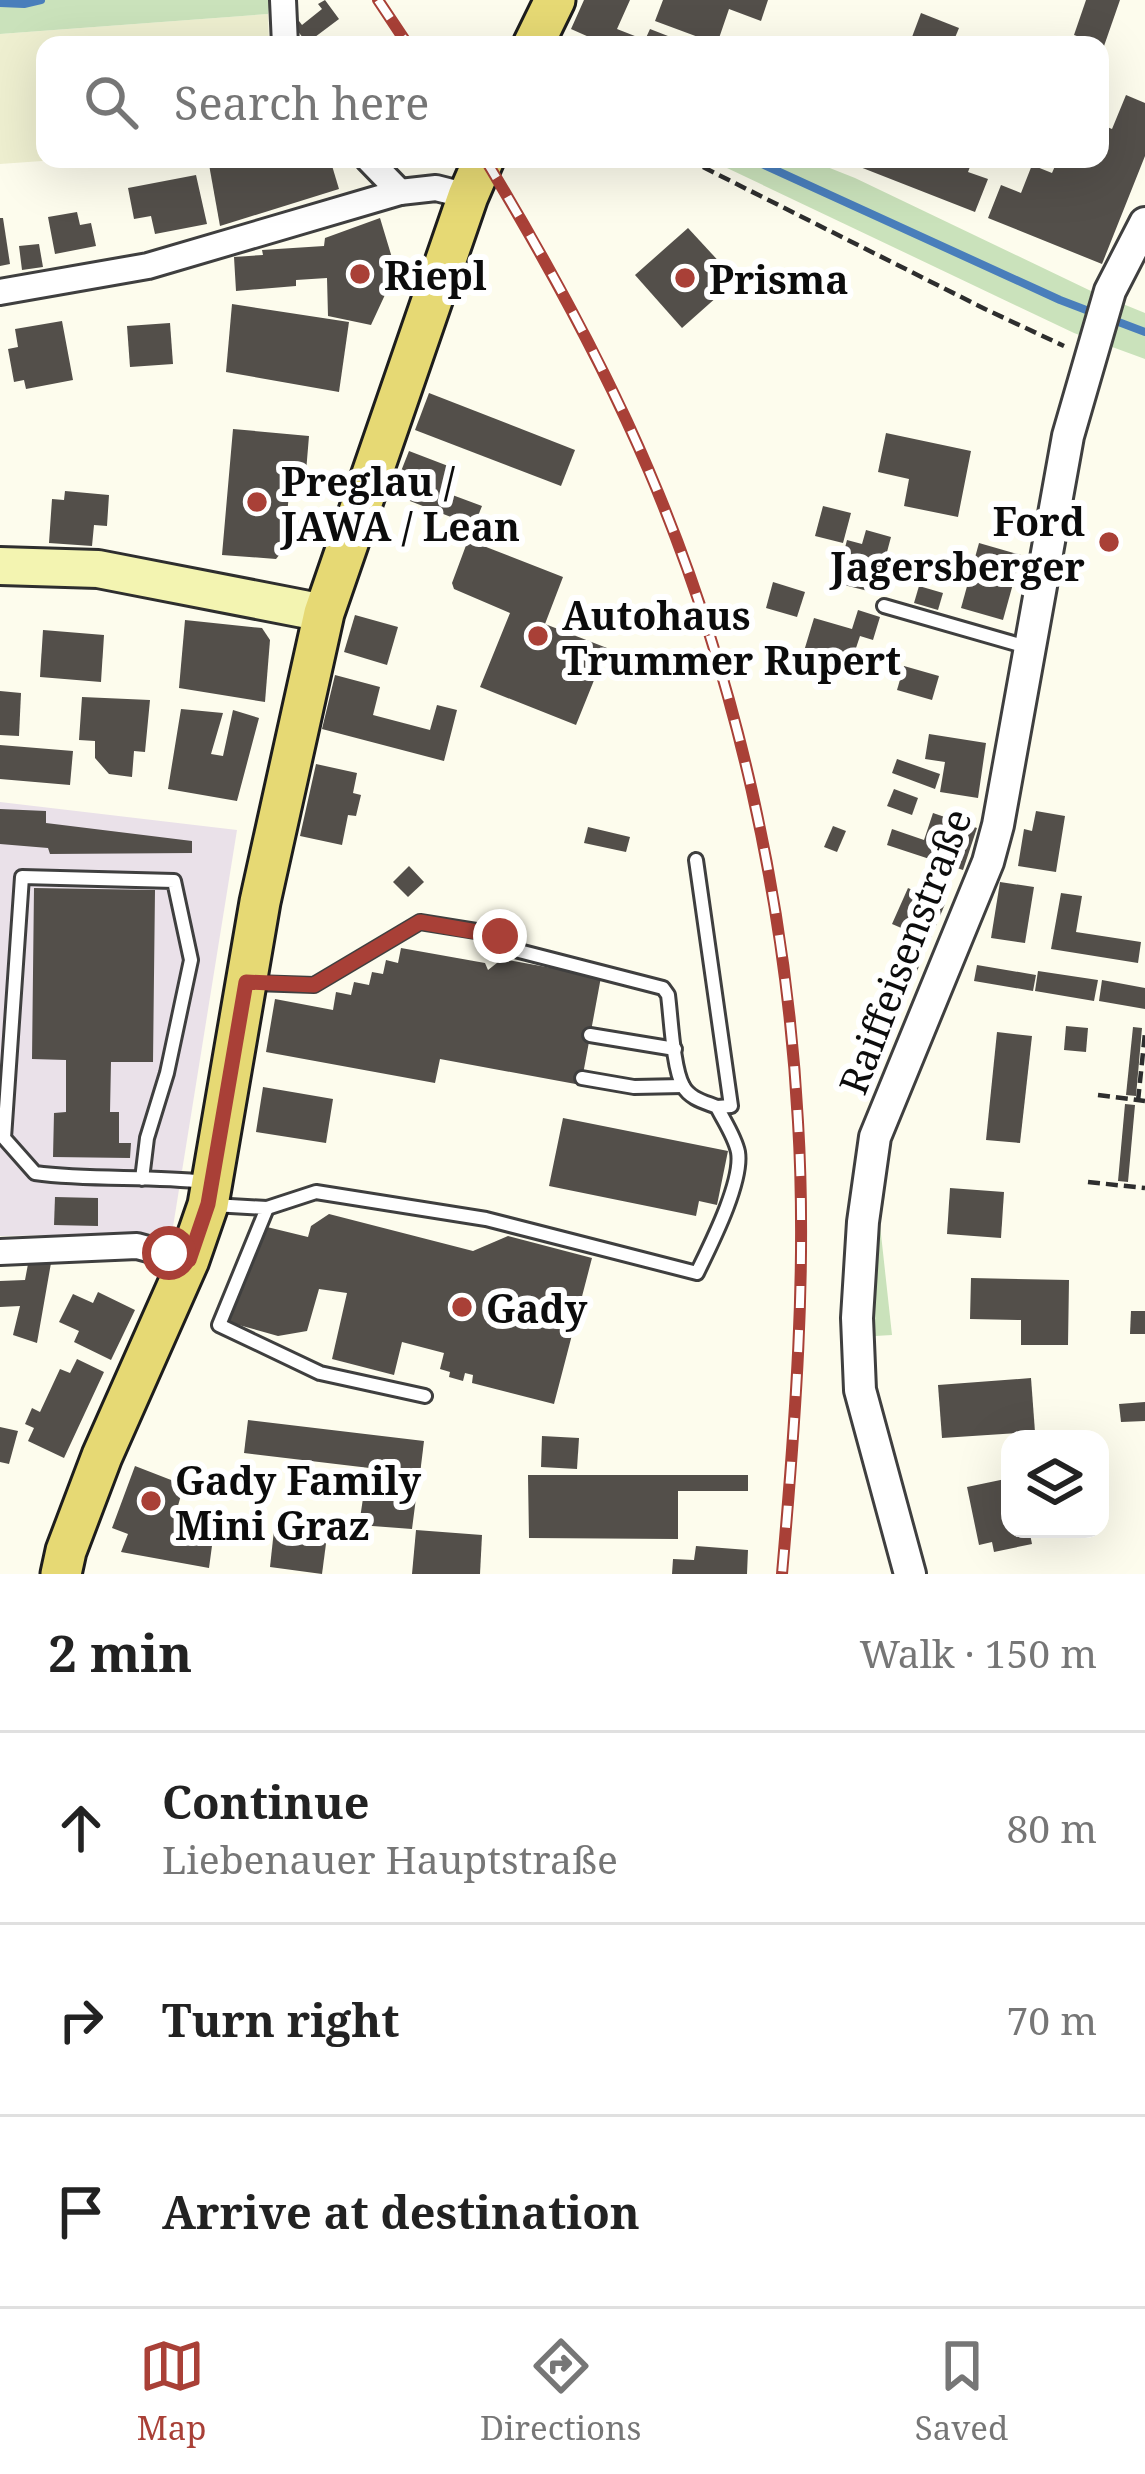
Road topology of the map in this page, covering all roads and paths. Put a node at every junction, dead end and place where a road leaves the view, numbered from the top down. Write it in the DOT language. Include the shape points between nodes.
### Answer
graph roads {
  1 [pos="283,0"];
  2 [pos="555,0"];
  3 [pos="285,36"];
  4 [pos="537,36"];
  5 [pos="377,168"];
  6 [pos="480,168"];
  7 [pos="705,168"];
  8 [pos="400,192"];
  9 [pos="468,196"];
  10 [pos="1145,223"];
  11 [pos="0,292"];
  12 [pos="1092,352"];
  13 [pos="0,566"];
  14 [pos="884,606"];
  15 [pos="324,614"];
  16 [pos="1028,647"];
  17 [pos="696,860"];
  18 [pos="246,982"];
  19 [pos="1145,1033"];
  20 [pos="590,1035"];
  21 [pos="675,1049"];
  22 [pos="582,1078"];
  23 [pos="683,1086"];
  24 [pos="1098,1094"];
  25 [pos="1142,1101"];
  26 [pos="717,1107"];
  27 [pos="2,1138"];
  28 [pos="142,1179"];
  29 [pos="1088,1182"];
  30 [pos="1145,1188"];
  31 [pos="210,1193"];
  32 [pos="267,1208"];
  33 [pos="0,1252"];
  34 [pos="189,1260"];
  35 [pos="425,1396"];
  36 [pos="61,1574"];
  37 [pos="910,1574"];
  1 -- 3 [label="street"];
  2 -- 4 [label="main road"];
  5 -- 8 [label="street"];
  6 -- 9 [label="main road"];
  7 -- 12 [label="path" via="985,309"];
  8 -- 9 [label="street" via="436,188"];
  8 -- 11 [label="street" via="148,266"];
  9 -- 15 [label="main road"];
  10 -- 12 [label="street, Raiffeisenstraße" via="1110,291"];
  12 -- 16 [label="street, Raiffeisenstraße"];
  13 -- 15 [label="main road" via="98,569"];
  14 -- 16 [label="lane"];
  15 -- 18 [label="main road"];
  16 -- 37 [label="street, Raiffeisenstraße" via="988,862 875,1137 863,1222 860,1390"];
  17 -- 26 [label="lane" via="731,1106"];
  18 -- 21 [label="lane" via="314,985 420,922 495,934 514,950 663,988"];
  18 -- 31 [label="main road"];
  19 -- 25 [label="path"];
  20 -- 21 [label="lane"];
  21 -- 23 [label="lane"];
  22 -- 23 [label="lane"];
  23 -- 26 [label="lane"];
  24 -- 25 [label="path"];
  26 -- 32 [label="lane" via="739,1160 697,1273 486,1219 316,1192"];
  27 -- 28 [label="lane" via="35,1173"];
  27 -- 28 [label="lane" via="22,877 175,881 191,960"];
  28 -- 31 [label="lane" via="181,1179"];
  29 -- 30 [label="path"];
  31 -- 32 [label="lane"];
  31 -- 34 [label="main road"];
  32 -- 35 [label="lane" via="218,1325 320,1373"];
  33 -- 34 [label="street" via="137,1246"];
  34 -- 36 [label="main road" via="102,1456"];
}
